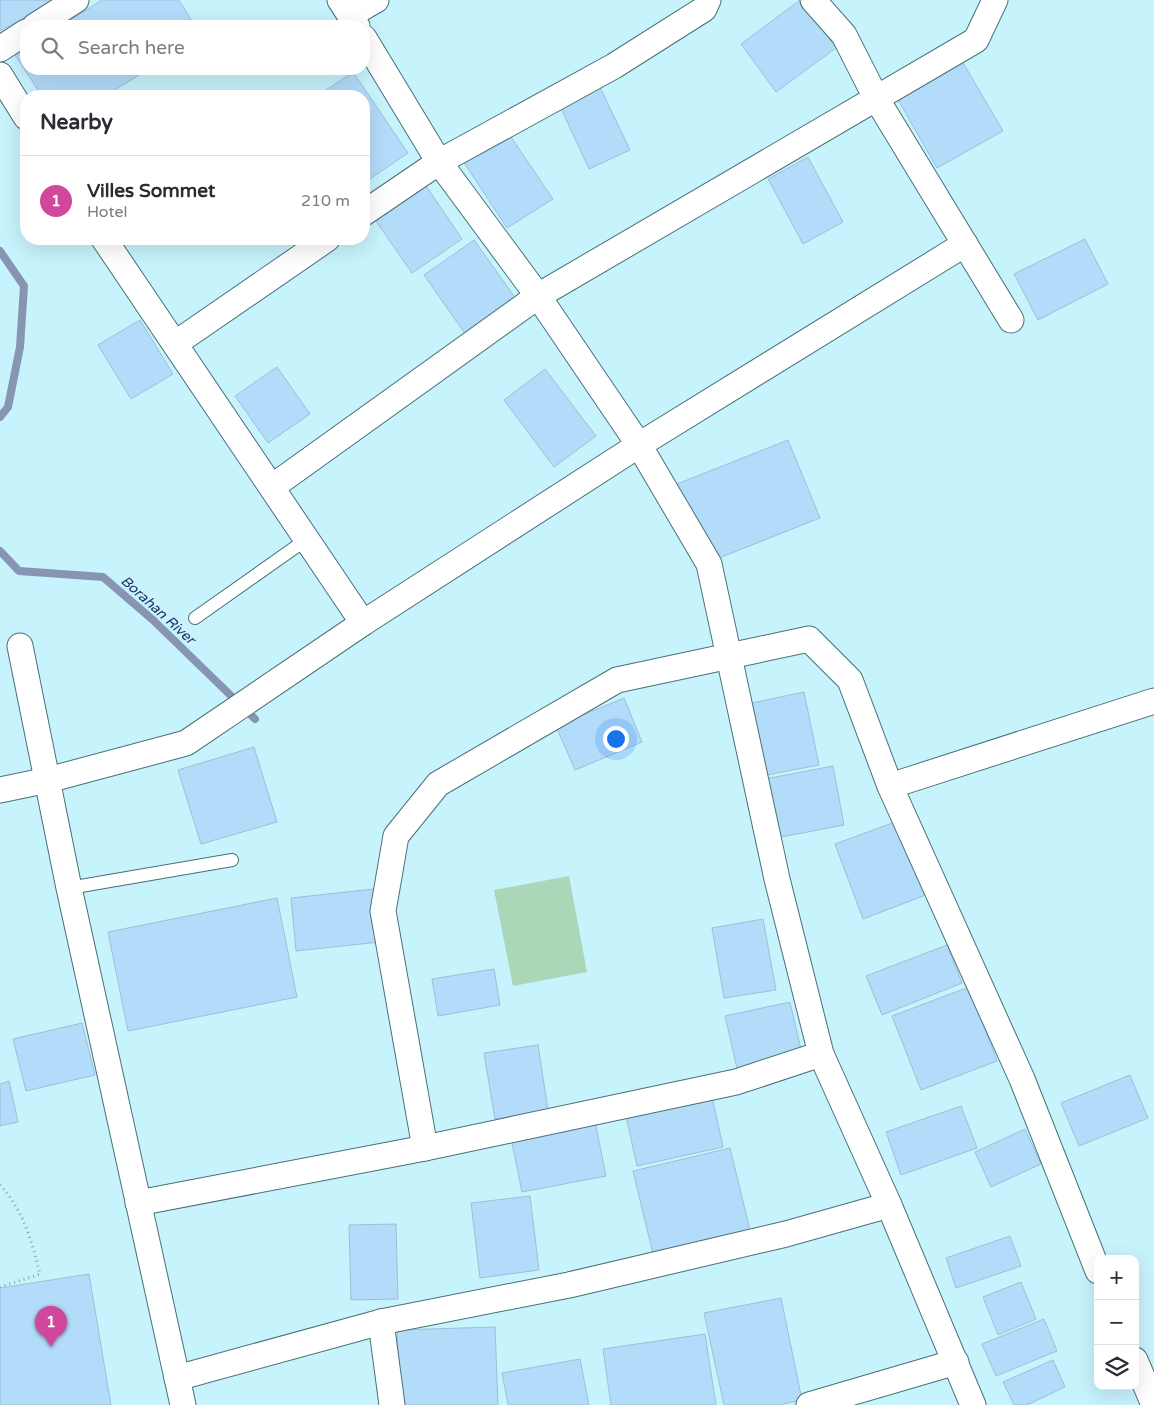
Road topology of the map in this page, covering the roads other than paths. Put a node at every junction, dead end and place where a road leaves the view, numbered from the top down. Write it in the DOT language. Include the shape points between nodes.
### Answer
graph roads {
  1 [pos="76,0"];
  2 [pos="376,0"];
  3 [pos="708,0"];
  4 [pos="813,0"];
  5 [pos="995,0"];
  6 [pos="349,14"];
  7 [pos="44,20"];
  8 [pos="20,36"];
  9 [pos="370,48"];
  10 [pos="0,49"];
  11 [pos="0,75"];
  12 [pos="876,98"];
  13 [pos="20,107"];
  14 [pos="439,162"];
  15 [pos="370,209"];
  16 [pos="965,244"];
  17 [pos="108,245"];
  18 [pos="318,245"];
  19 [pos="538,296"];
  20 [pos="1011,320"];
  21 [pos="176,343"];
  22 [pos="639,445"];
  23 [pos="272,487"];
  24 [pos="307,539"];
  25 [pos="195,618"];
  26 [pos="363,623"];
  27 [pos="20,646"];
  28 [pos="730,657"];
  29 [pos="1154,701"];
  30 [pos="48,780"];
  31 [pos="890,786"];
  32 [pos="0,790"];
  33 [pos="232,860"];
  34 [pos="69,888"];
  35 [pos="821,1054"];
  36 [pos="425,1148"];
  37 [pos="138,1203"];
  38 [pos="890,1205"];
  39 [pos="1094,1261"];
  40 [pos="382,1322"];
  41 [pos="956,1362"];
  42 [pos="1139,1369"];
  43 [pos="178,1378"];
  44 [pos="182,1405"];
  45 [pos="392,1405"];
  46 [pos="809,1405"];
  47 [pos="973,1405"];
  48 [pos="1154,1405"];
  1 -- 7 [label="street"];
  2 -- 6 [label="street"];
  3 -- 14 [label="street" via="704,8 614,66"];
  4 -- 12 [label="street" via="844,35"];
  5 -- 12 [label="street" via="976,40"];
  8 -- 10 [label="street"];
  9 -- 14 [label="street"];
  11 -- 13 [label="street"];
  12 -- 16 [label="street"];
  12 -- 19 [label="street"];
  14 -- 15 [label="street"];
  14 -- 19 [label="street"];
  16 -- 20 [label="street"];
  16 -- 22 [label="street"];
  17 -- 21 [label="street"];
  18 -- 21 [label="street"];
  19 -- 22 [label="street"];
  19 -- 23 [label="street"];
  21 -- 23 [label="street"];
  22 -- 26 [label="street"];
  22 -- 28 [label="street" via="709,564"];
  23 -- 24 [label="street"];
  24 -- 25 [label="lane"];
  24 -- 26 [label="street"];
  26 -- 30 [label="street" via="186,742"];
  27 -- 30 [label="street"];
  28 -- 31 [label="street" via="809,639 850,680"];
  28 -- 35 [label="street" via="778,879"];
  28 -- 36 [label="street" via="618,680 438,784 396,836 383,911"];
  29 -- 31 [label="street"];
  30 -- 32 [label="street"];
  30 -- 34 [label="street"];
  31 -- 39 [label="street" via="1022,1079"];
  33 -- 34 [label="lane"];
  34 -- 37 [label="street"];
  35 -- 36 [label="street" via="736,1082"];
  35 -- 38 [label="street"];
  36 -- 37 [label="street"];
  37 -- 43 [label="street"];
  38 -- 40 [label="street" via="786,1234 579,1282"];
  38 -- 41 [label="street"];
  40 -- 43 [label="street"];
  40 -- 45 [label="street"];
  41 -- 46 [label="street"];
  41 -- 47 [label="street"];
  42 -- 48 [label="street"];
  43 -- 44 [label="street"];
}
